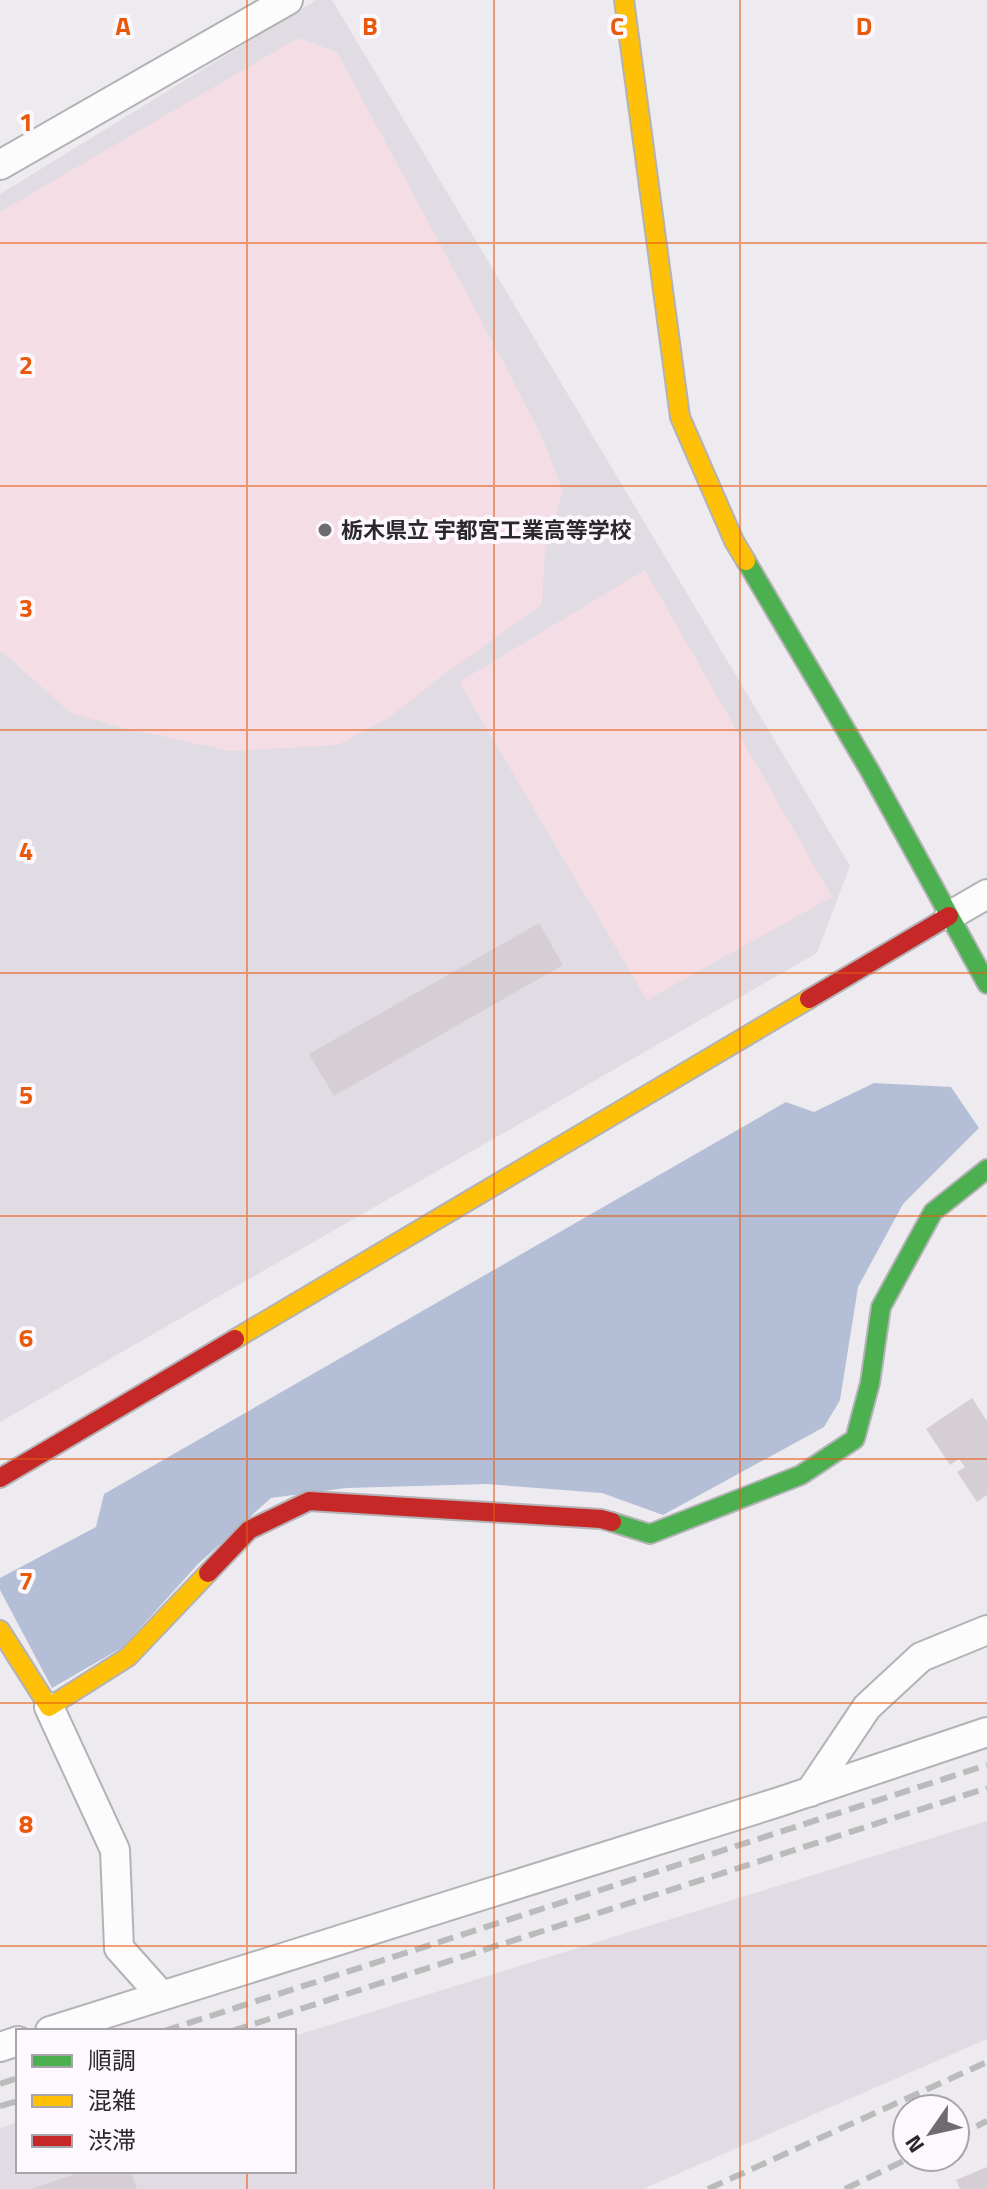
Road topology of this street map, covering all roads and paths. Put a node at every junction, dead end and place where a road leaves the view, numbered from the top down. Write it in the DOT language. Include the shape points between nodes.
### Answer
graph roads {
  1 [pos="288,0"];
  2 [pos="624,0"];
  3 [pos="0,165"];
  4 [pos="987,894"];
  5 [pos="949,916"];
  6 [pos="987,984"];
  7 [pos="987,1169"];
  8 [pos="0,1478"];
  9 [pos="0,1630"];
  10 [pos="987,1630"];
  11 [pos="49,1707"];
  12 [pos="987,1732"];
  13 [pos="810,1792"];
  14 [pos="161,1995"];
  15 [pos="56,2029"];
  1 -- 3 [label="street"];
  2 -- 5 [label="street" via="680,417 734,541"];
  4 -- 5 [label="street"];
  5 -- 6 [label="street"];
  5 -- 8 [label="street"];
  7 -- 11 [label="street" via="933,1212 881,1307 855,1439 801,1475 650,1534 601,1519 309,1501 249,1530 128,1657"];
  9 -- 11 [label="street"];
  10 -- 13 [label="street" via="921,1657 867,1707"];
  11 -- 14 [label="street" via="115,1850 119,1948"];
  12 -- 13 [label="street"];
  13 -- 14 [label="street"];
  14 -- 15 [label="street"];
}
